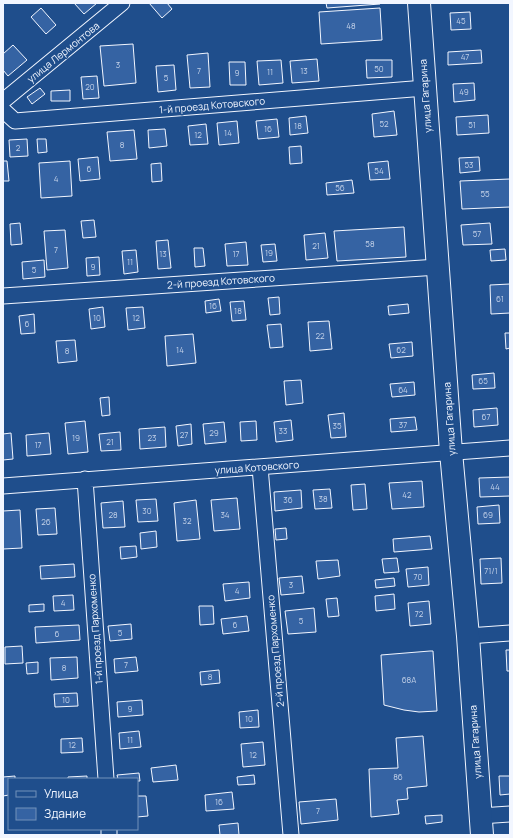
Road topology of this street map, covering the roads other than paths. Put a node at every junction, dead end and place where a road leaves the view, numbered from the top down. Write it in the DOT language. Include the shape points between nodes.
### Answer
graph roads {
  1 [pos="122,3"];
  2 [pos="419,3"];
  3 [pos="425,88"];
  4 [pos="3,101"];
  5 [pos="3,110"];
  6 [pos="438,267"];
  7 [pos="3,296"];
  8 [pos="510,448"];
  9 [pos="451,452"];
  10 [pos="260,467"];
  11 [pos="85,479"];
  12 [pos="3,486"];
  13 [pos="510,633"];
  14 [pos="468,636"];
  15 [pos="106,778"];
  16 [pos="510,814"];
  17 [pos="481,826"];
  18 [pos="291,835"];
  1 -- 4 [label="street, улица Лермонтова"];
  2 -- 3 [label="street, улица Гагарина"];
  3 -- 5 [label="street, 1-й проезд Котовского" via="15,121"];
  3 -- 6 [label="street, улица Гагарина"];
  6 -- 7 [label="street, 2-й проезд Котовского"];
  6 -- 9 [label="street, улица Гагарина"];
  8 -- 9 [label="street, улица Котовского"];
  9 -- 10 [label="street, улица Котовского"];
  9 -- 14 [label="street, улица Гагарина"];
  10 -- 11 [label="street, улица Котовского"];
  10 -- 18 [label="street, 2-й проезд Пархоменко"];
  11 -- 12 [label="street, улица Котовского"];
  11 -- 15 [label="street, 1-й проезд Пархоменко"];
  13 -- 14 [label="street"];
  14 -- 17 [label="street, улица Гагарина"];
  16 -- 17 [label="street"];
}
